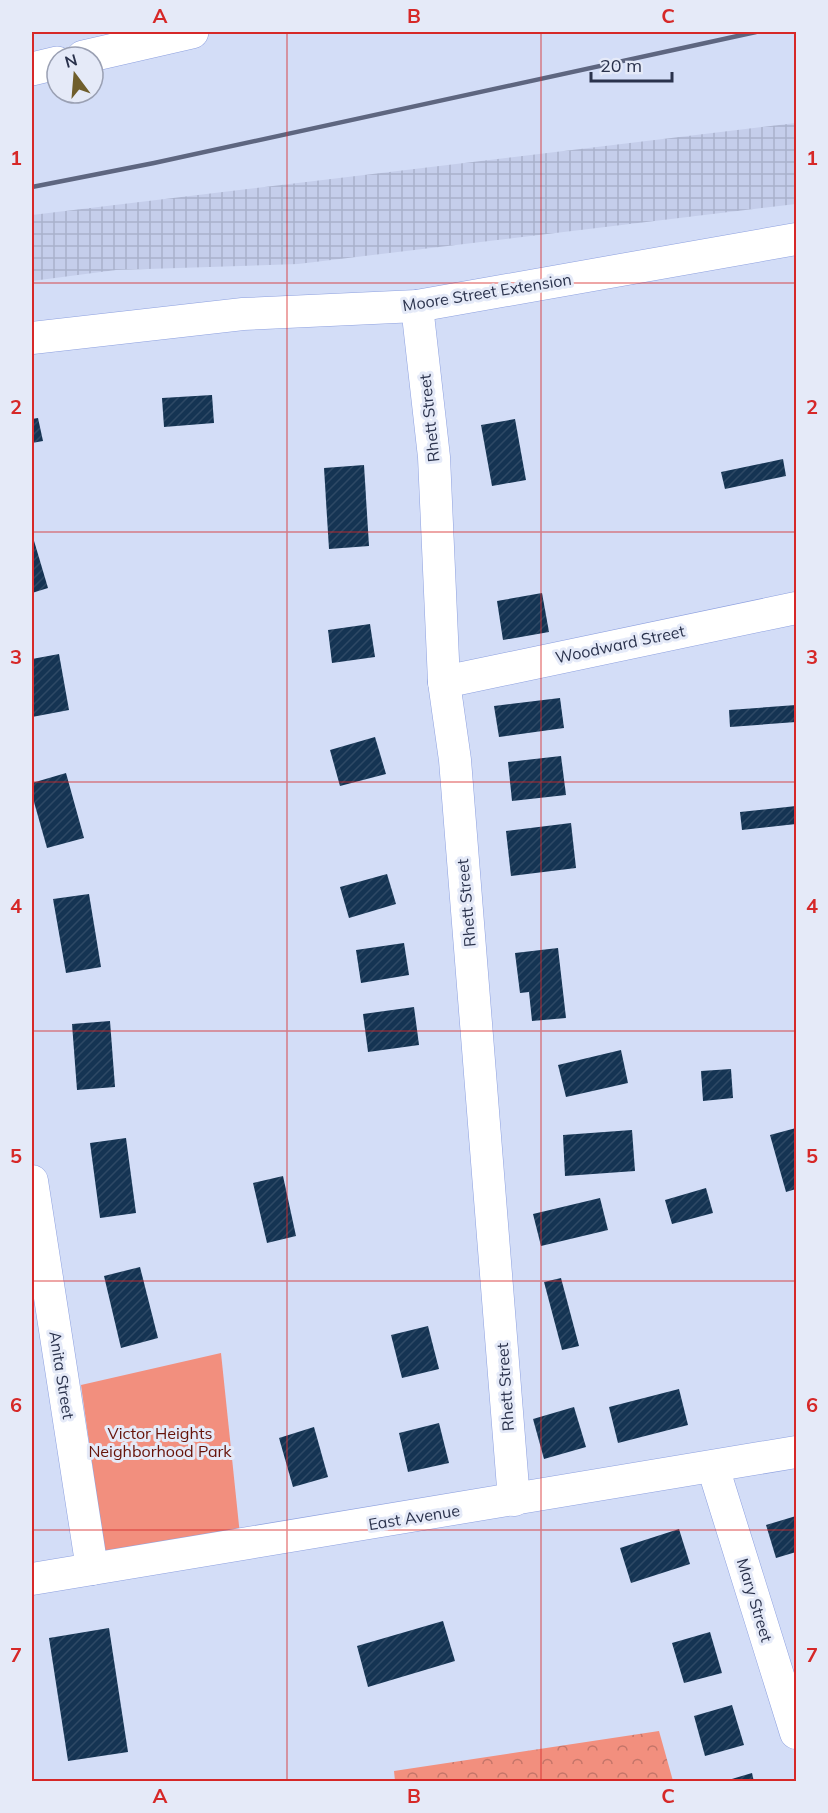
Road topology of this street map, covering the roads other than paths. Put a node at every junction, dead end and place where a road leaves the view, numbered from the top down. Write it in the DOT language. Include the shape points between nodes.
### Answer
graph roads {
  1 [pos="192,32"];
  2 [pos="105,52"];
  3 [pos="796,239"];
  4 [pos="417,306"];
  5 [pos="32,338"];
  6 [pos="796,608"];
  7 [pos="444,682"];
  8 [pos="32,1181"];
  9 [pos="796,1452"];
  10 [pos="712,1467"];
  11 [pos="514,1500"];
  12 [pos="92,1569"];
  13 [pos="32,1579"];
  14 [pos="796,1733"];
  1 -- 2 [label="main road"];
  3 -- 4 [label="street, Moore Street Extension"];
  4 -- 5 [label="street, Moore Street Extension" via="243,314"];
  4 -- 7 [label="street, Rhett Street" via="434,457"];
  6 -- 7 [label="street, Woodward Street"];
  7 -- 11 [label="street, Rhett Street" via="455,760"];
  8 -- 12 [label="street, Anita Street"];
  9 -- 10 [label="street, East Avenue"];
  10 -- 11 [label="street, East Avenue"];
  10 -- 14 [label="street, Mary Street"];
  11 -- 12 [label="street, East Avenue"];
  12 -- 13 [label="street, East Avenue"];
}
